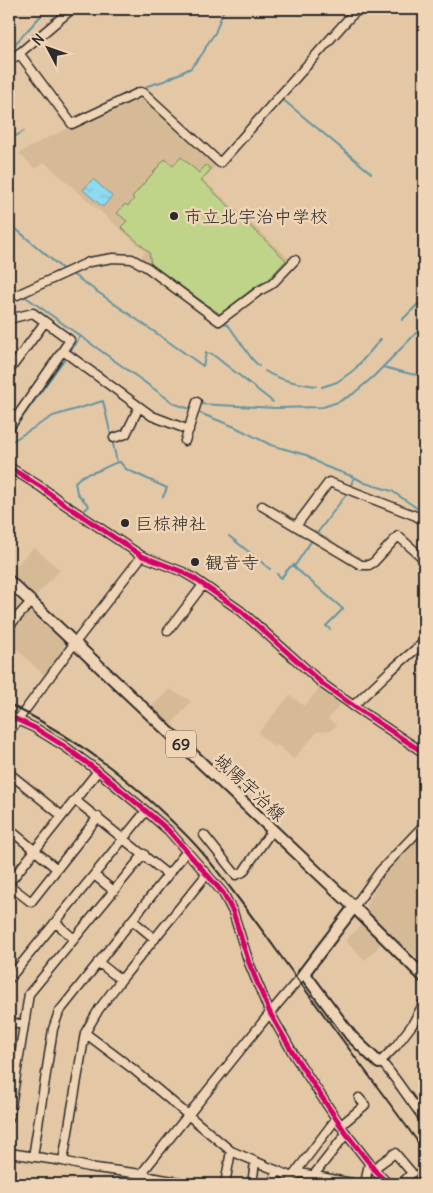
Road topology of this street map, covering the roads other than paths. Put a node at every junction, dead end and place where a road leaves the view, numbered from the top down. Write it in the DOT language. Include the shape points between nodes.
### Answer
graph roads {
  1 [pos="72,9"];
  2 [pos="359,9"];
  3 [pos="19,53"];
  4 [pos="9,62"];
  5 [pos="295,260"];
  6 [pos="9,294"];
  7 [pos="9,319"];
  8 [pos="45,322"];
  9 [pos="63,351"];
  10 [pos="9,371"];
  11 [pos="197,402"];
  12 [pos="139,407"];
  13 [pos="12,417"];
  14 [pos="9,428"];
  15 [pos="189,430"];
  16 [pos="114,438"];
  17 [pos="186,441"];
  18 [pos="9,467"];
  19 [pos="262,506"];
  20 [pos="424,521"];
  21 [pos="296,526"];
  22 [pos="142,556"];
  23 [pos="424,559"];
  24 [pos="9,581"];
  25 [pos="203,585"];
  26 [pos="31,602"];
  27 [pos="9,626"];
  28 [pos="168,631"];
  29 [pos="424,642"];
  30 [pos="74,644"];
  31 [pos="353,706"];
  32 [pos="9,716"];
  33 [pos="18,720"];
  34 [pos="9,732"];
  35 [pos="424,754"];
  36 [pos="98,771"];
  37 [pos="9,773"];
  38 [pos="75,800"];
  39 [pos="146,811"];
  40 [pos="62,816"];
  41 [pos="98,817"];
  42 [pos="424,825"];
  43 [pos="272,830"];
  44 [pos="10,833"];
  45 [pos="204,835"];
  46 [pos="124,838"];
  47 [pos="35,850"];
  48 [pos="187,851"];
  49 [pos="144,854"];
  50 [pos="57,869"];
  51 [pos="206,874"];
  52 [pos="94,875"];
  53 [pos="168,875"];
  54 [pos="9,884"];
  55 [pos="114,891"];
  56 [pos="354,906"];
  57 [pos="132,920"];
  58 [pos="56,922"];
  59 [pos="74,939"];
  60 [pos="155,939"];
  61 [pos="98,962"];
  62 [pos="304,973"];
  63 [pos="424,977"];
  64 [pos="9,979"];
  65 [pos="121,980"];
  66 [pos="424,1003"];
  67 [pos="270,1013"];
  68 [pos="9,1022"];
  69 [pos="24,1025"];
  70 [pos="85,1033"];
  71 [pos="380,1062"];
  72 [pos="359,1098"];
  73 [pos="188,1115"];
  74 [pos="9,1119"];
  75 [pos="424,1119"];
  76 [pos="338,1123"];
  77 [pos="346,1134"];
  78 [pos="231,1151"];
  79 [pos="9,1153"];
  80 [pos="33,1157"];
  81 [pos="63,1161"];
  82 [pos="255,1162"];
  83 [pos="371,1166"];
  84 [pos="276,1170"];
  85 [pos="141,1174"];
  86 [pos="292,1176"];
  87 [pos="313,1176"];
  88 [pos="155,1181"];
  89 [pos="191,1184"];
  90 [pos="225,1184"];
  91 [pos="252,1184"];
  92 [pos="274,1184"];
  93 [pos="357,1184"];
  94 [pos="365,1184"];
  95 [pos="389,1184"];
  96 [pos="401,1184"];
  1 -- 3 [label="street"];
  2 -- 3 [label="street" via="220,162 144,93 140,92 72,124"];
  3 -- 4 [label="street"];
  5 -- 6 [label="street" via="272,284 220,321 132,259 89,262 21,293"];
  7 -- 8 [label="street" via="32,313"];
  8 -- 9 [label="street" via="70,340"];
  8 -- 10 [label="street"];
  9 -- 12 [label="street"];
  9 -- 13 [label="street"];
  11 -- 15 [label="street"];
  12 -- 15 [label="street" via="152,416"];
  12 -- 16 [label="street" via="126,434"];
  13 -- 14 [label="street"];
  15 -- 17 [label="street"];
  18 -- 22 [label="street"];
  19 -- 21 [label="street"];
  20 -- 21 [label="street" via="329,482"];
  21 -- 23 [label="street" via="361,565 374,562 398,536"];
  22 -- 25 [label="street" via="183,572"];
  22 -- 30 [label="street"];
  24 -- 26 [label="main road, 城陽宇治線 / 69"];
  25 -- 28 [label="street"];
  25 -- 31 [label="street" via="241,611 324,685"];
  26 -- 27 [label="street"];
  26 -- 30 [label="main road, 城陽宇治線 / 69"];
  29 -- 31 [label="street"];
  30 -- 33 [label="street"];
  30 -- 43 [label="main road, 城陽宇治線 / 69"];
  31 -- 35 [label="street"];
  32 -- 33 [label="street"];
  33 -- 34 [label="street"];
  33 -- 36 [label="street" via="64,746"];
  36 -- 38 [label="street"];
  36 -- 39 [label="street"];
  37 -- 40 [label="street"];
  38 -- 40 [label="street"];
  38 -- 41 [label="street"];
  39 -- 46 [label="street"];
  39 -- 48 [label="street"];
  40 -- 47 [label="street"];
  41 -- 46 [label="street"];
  41 -- 50 [label="street"];
  42 -- 56 [label="street" via="380,871"];
  43 -- 45 [label="street" via="243,872 236,875"];
  43 -- 56 [label="main road, 城陽宇治線 / 69"];
  44 -- 47 [label="street"];
  46 -- 49 [label="street"];
  46 -- 52 [label="street"];
  47 -- 50 [label="street"];
  47 -- 54 [label="street"];
  48 -- 51 [label="street"];
  48 -- 53 [label="street"];
  49 -- 53 [label="street"];
  49 -- 55 [label="street"];
  50 -- 54 [label="street" via="30,902"];
  51 -- 60 [label="street"];
  51 -- 67 [label="street" via="223,893 233,912 249,963"];
  52 -- 55 [label="street"];
  52 -- 58 [label="street"];
  53 -- 57 [label="street"];
  55 -- 59 [label="street"];
  56 -- 62 [label="main road"];
  56 -- 63 [label="main road, 城陽宇治線 / 69"];
  57 -- 60 [label="street"];
  57 -- 61 [label="street"];
  58 -- 59 [label="street"];
  58 -- 64 [label="street"];
  59 -- 69 [label="street" via="29,994"];
  60 -- 65 [label="street"];
  61 -- 65 [label="street"];
  61 -- 80 [label="street" via="59,1012 53,1029"];
  62 -- 67 [label="street"];
  62 -- 71 [label="main road" via="351,1036"];
  65 -- 70 [label="street"];
  66 -- 71 [label="street" via="412,1025"];
  67 -- 73 [label="street"];
  67 -- 76 [label="street"];
  68 -- 69 [label="street"];
  69 -- 74 [label="street"];
  70 -- 73 [label="street"];
  70 -- 81 [label="street"];
  71 -- 75 [label="street"];
  72 -- 76 [label="street" via="365,1105"];
  73 -- 78 [label="street"];
  73 -- 85 [label="street"];
  76 -- 77 [label="street"];
  76 -- 86 [label="street"];
  77 -- 83 [label="street"];
  77 -- 87 [label="street"];
  78 -- 82 [label="street"];
  78 -- 90 [label="street"];
  79 -- 80 [label="street"];
  80 -- 81 [label="street"];
  81 -- 85 [label="street"];
  82 -- 84 [label="street"];
  82 -- 91 [label="street"];
  83 -- 94 [label="street"];
  83 -- 95 [label="street"];
  83 -- 96 [label="street" via="395,1153 412,1173"];
  84 -- 86 [label="street"];
  84 -- 92 [label="street"];
  85 -- 88 [label="street"];
  86 -- 87 [label="street"];
  87 -- 93 [label="street"];
  88 -- 89 [label="street"];
}
